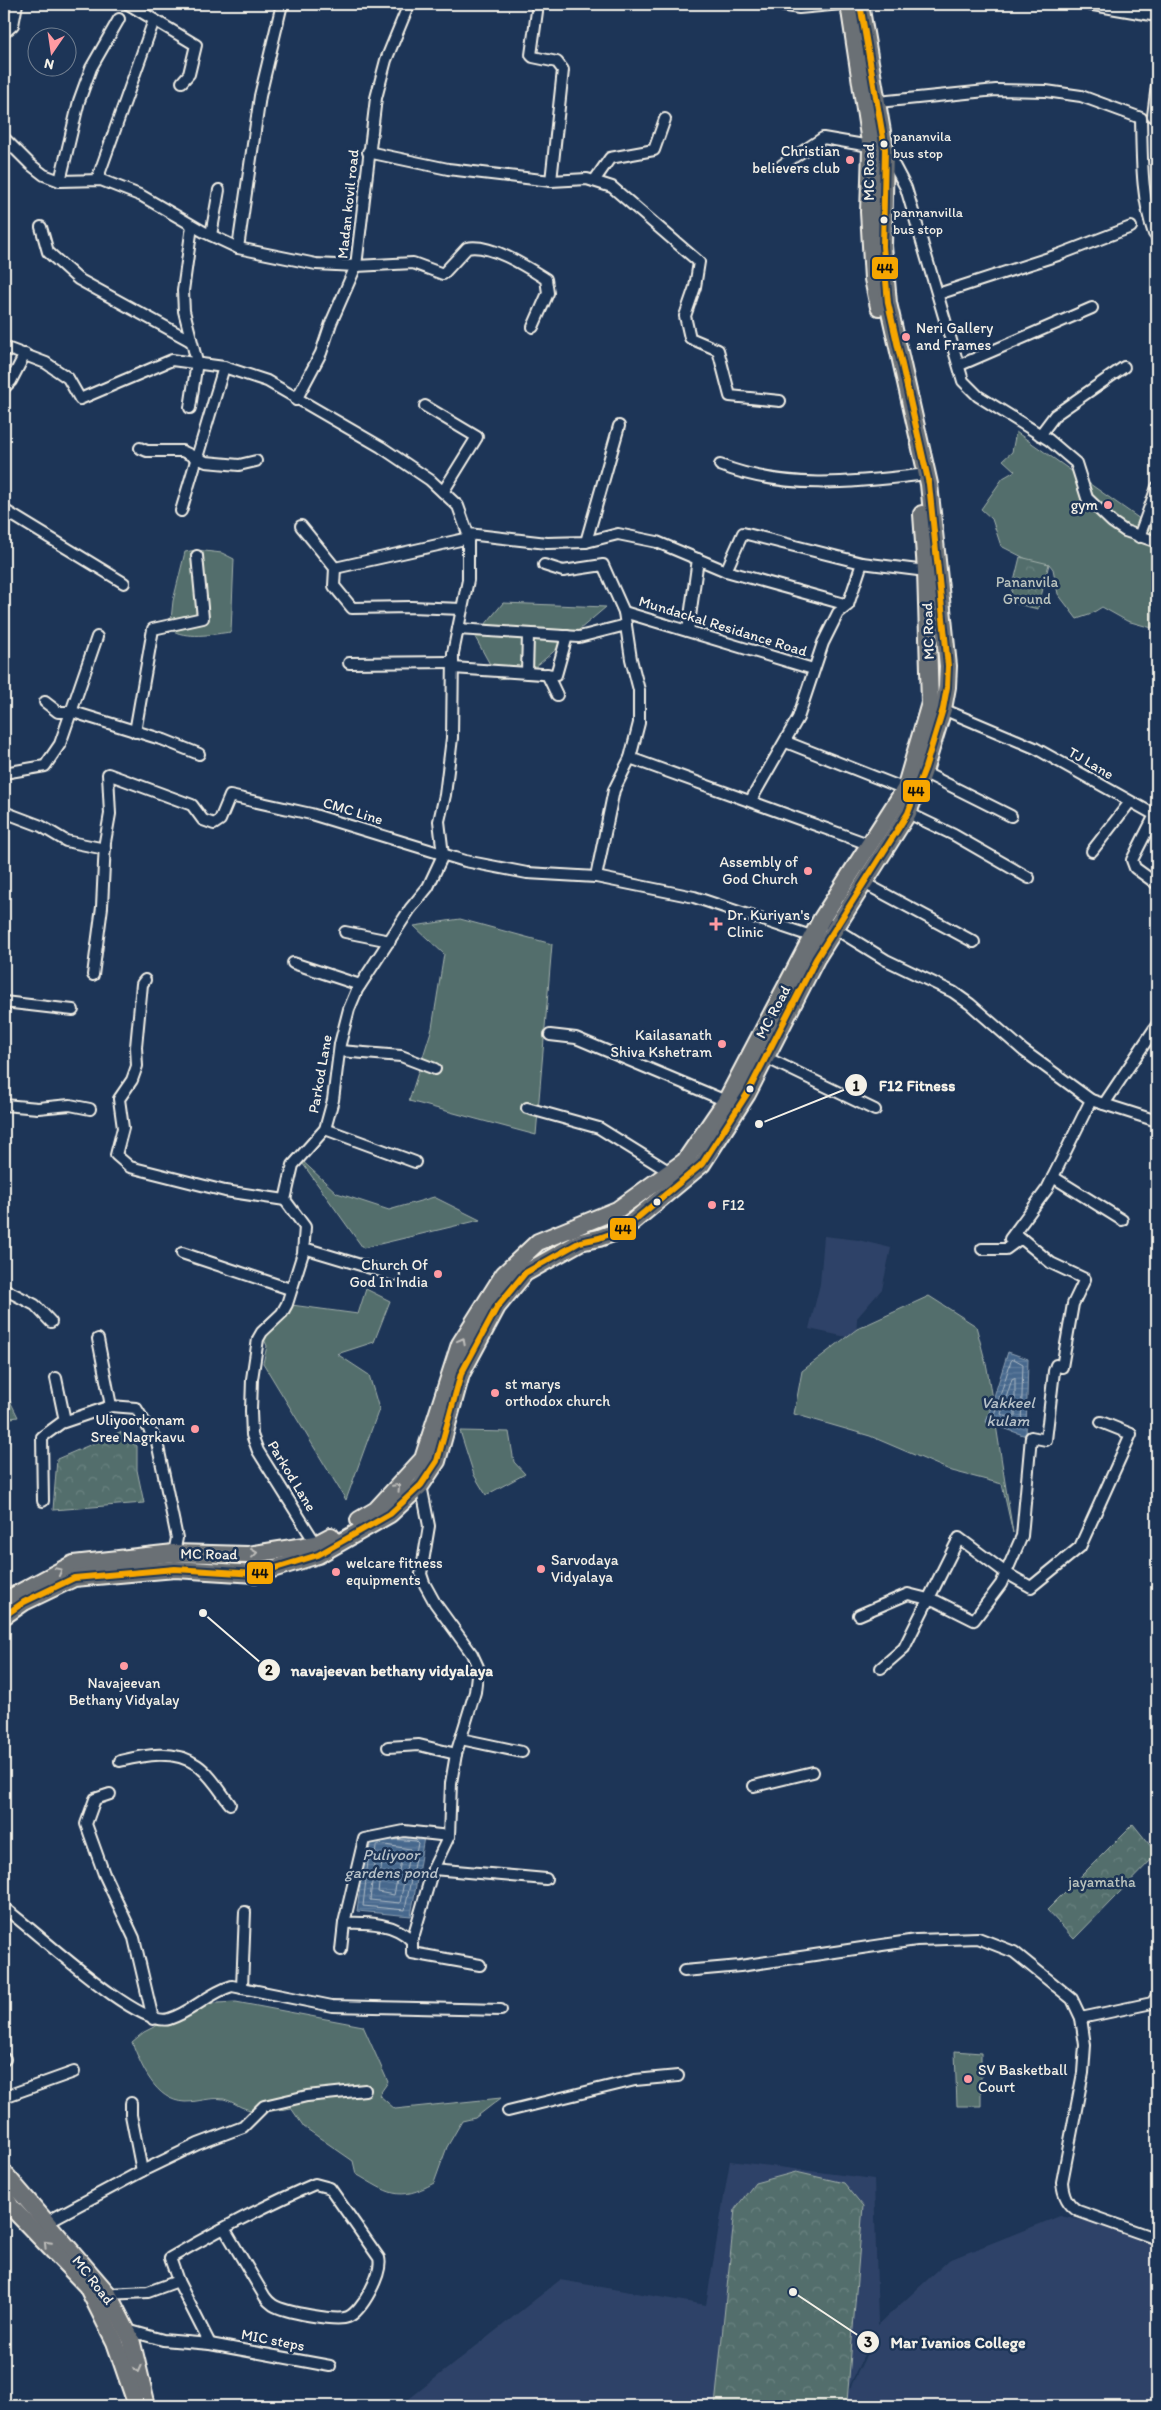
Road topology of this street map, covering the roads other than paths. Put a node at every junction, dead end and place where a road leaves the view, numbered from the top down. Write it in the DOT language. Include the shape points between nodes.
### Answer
graph roads {
  1 [pos="17,4"];
  2 [pos="128,4"];
  3 [pos="282,4"];
  4 [pos="406,4"];
  5 [pos="538,4"];
  6 [pos="776,4"];
  7 [pos="842,4"];
  8 [pos="849,4"];
  9 [pos="860,4"];
  10 [pos="1088,4"];
  11 [pos="1157,16"];
  12 [pos="119,19"];
  13 [pos="154,20"];
  14 [pos="4,33"];
  15 [pos="182,82"];
  16 [pos="1157,85"];
  17 [pos="878,102"];
  18 [pos="1155,116"];
  19 [pos="1141,118"];
  20 [pos="665,119"];
  21 [pos="4,138"];
  22 [pos="878,149"];
  23 [pos="368,152"];
  24 [pos="782,165"];
  25 [pos="60,180"];
  26 [pos="98,180"];
  27 [pos="594,181"];
  28 [pos="551,182"];
  29 [pos="219,190"];
  30 [pos="41,226"];
  31 [pos="192,226"];
  32 [pos="1131,227"];
  33 [pos="211,235"];
  34 [pos="1157,235"];
  35 [pos="238,248"];
  36 [pos="356,266"];
  37 [pos="938,294"];
  38 [pos="1092,308"];
  39 [pos="533,327"];
  40 [pos="191,341"];
  41 [pos="4,347"];
  42 [pos="25,354"];
  43 [pos="197,362"];
  44 [pos="960,365"];
  45 [pos="224,367"];
  46 [pos="1124,367"];
  47 [pos="4,388"];
  48 [pos="296,400"];
  49 [pos="780,401"];
  50 [pos="425,406"];
  51 [pos="190,408"];
  52 [pos="619,426"];
  53 [pos="1040,435"];
  54 [pos="140,448"];
  55 [pos="197,458"];
  56 [pos="256,461"];
  57 [pos="720,465"];
  58 [pos="918,475"];
  59 [pos="1157,487"];
  60 [pos="443,492"];
  61 [pos="4,510"];
  62 [pos="181,511"];
  63 [pos="301,526"];
  64 [pos="469,536"];
  65 [pos="1139,537"];
  66 [pos="586,542"];
  67 [pos="1157,542"];
  68 [pos="196,556"];
  69 [pos="698,559"];
  70 [pos="862,563"];
  71 [pos="544,565"];
  72 [pos="334,568"];
  73 [pos="726,571"];
  74 [pos="926,571"];
  75 [pos="124,583"];
  76 [pos="848,605"];
  77 [pos="462,609"];
  78 [pos="624,612"];
  79 [pos="626,625"];
  80 [pos="458,629"];
  81 [pos="688,631"];
  82 [pos="528,635"];
  83 [pos="567,636"];
  84 [pos="97,637"];
  85 [pos="349,663"];
  86 [pos="453,665"];
  87 [pos="813,669"];
  88 [pos="527,673"];
  89 [pos="547,674"];
  90 [pos="557,695"];
  91 [pos="45,702"];
  92 [pos="936,706"];
  93 [pos="72,712"];
  94 [pos="135,732"];
  95 [pos="786,742"];
  96 [pos="199,754"];
  97 [pos="630,758"];
  98 [pos="923,772"];
  99 [pos="4,773"];
  100 [pos="905,789"];
  101 [pos="751,800"];
  102 [pos="1130,802"];
  103 [pos="4,812"];
  104 [pos="908,813"];
  105 [pos="1011,816"];
  106 [pos="871,845"];
  107 [pos="105,849"];
  108 [pos="1092,851"];
  109 [pos="443,855"];
  110 [pos="596,877"];
  111 [pos="1029,878"];
  112 [pos="864,883"];
  113 [pos="1157,884"];
  114 [pos="345,932"];
  115 [pos="826,936"];
  116 [pos="390,941"];
  117 [pos="974,942"];
  118 [pos="293,964"];
  119 [pos="93,975"];
  120 [pos="144,980"];
  121 [pos="360,985"];
  122 [pos="4,1002"];
  123 [pos="73,1010"];
  124 [pos="1157,1025"];
  125 [pos="550,1035"];
  126 [pos="340,1051"];
  127 [pos="765,1057"];
  128 [pos="435,1069"];
  129 [pos="1091,1100"];
  130 [pos="726,1101"];
  131 [pos="1104,1104"];
  132 [pos="4,1105"];
  133 [pos="527,1108"];
  134 [pos="90,1110"];
  135 [pos="875,1110"];
  136 [pos="1157,1121"];
  137 [pos="325,1129"];
  138 [pos="416,1162"];
  139 [pos="670,1172"];
  140 [pos="1053,1178"];
  141 [pos="284,1200"];
  142 [pos="1122,1220"];
  143 [pos="1010,1239"];
  144 [pos="304,1248"];
  145 [pos="982,1249"];
  146 [pos="182,1253"];
  147 [pos="394,1275"];
  148 [pos="4,1289"];
  149 [pos="290,1289"];
  150 [pos="51,1322"];
  151 [pos="98,1339"];
  152 [pos="56,1378"];
  153 [pos="111,1406"];
  154 [pos="65,1422"];
  155 [pos="1101,1422"];
  156 [pos="421,1485"];
  157 [pos="43,1501"];
  158 [pos="316,1544"];
  159 [pos="174,1553"];
  160 [pos="1006,1573"];
  161 [pos="8,1596"];
  162 [pos="928,1599"];
  163 [pos="859,1615"];
  164 [pos="4,1616"];
  165 [pos="880,1668"];
  166 [pos="461,1739"];
  167 [pos="388,1747"];
  168 [pos="522,1752"];
  169 [pos="456,1754"];
  170 [pos="120,1761"];
  171 [pos="813,1772"];
  172 [pos="754,1786"];
  173 [pos="110,1794"];
  174 [pos="230,1804"];
  175 [pos="449,1836"];
  176 [pos="433,1868"];
  177 [pos="546,1879"];
  178 [pos="4,1908"];
  179 [pos="245,1912"];
  180 [pos="344,1923"];
  181 [pos="412,1941"];
  182 [pos="341,1950"];
  183 [pos="480,1965"];
  184 [pos="684,1971"];
  185 [pos="242,1988"];
  186 [pos="1156,2000"];
  187 [pos="501,2010"];
  188 [pos="1081,2018"];
  189 [pos="153,2019"];
  190 [pos="74,2072"];
  191 [pos="678,2076"];
  192 [pos="364,2090"];
  193 [pos="4,2097"];
  194 [pos="131,2103"];
  195 [pos="508,2111"];
  196 [pos="142,2171"];
  197 [pos="4,2173"];
  198 [pos="6,2204"];
  199 [pos="47,2222"];
  200 [pos="224,2228"];
  201 [pos="1157,2239"];
  202 [pos="178,2281"];
  203 [pos="108,2294"];
  204 [pos="124,2337"];
  205 [pos="210,2344"];
  206 [pos="330,2366"];
  207 [pos="137,2406"];
  208 [pos="148,2406"];
  1 -- 14 [label="street" via="12,25"];
  2 -- 13 [label="street"];
  3 -- 35 [label="street" via="260,96"];
  4 -- 23 [label="street, Madan kovil road" via="376,98"];
  5 -- 28 [label="street" via="530,55 558,62 563,70"];
  6 -- 7 [label="street" via="799,8"];
  8 -- 22 [label="main road, MC Road"];
  9 -- 17 [label="main road, MC Road"];
  10 -- 11 [label="street"];
  12 -- 25 [label="street" via="91,68 79,101"];
  13 -- 15 [label="street" via="196,45 189,74"];
  13 -- 26 [label="street"];
  16 -- 18 [label="street"];
  17 -- 19 [label="street" via="996,90 1046,91 1081,96"];
  17 -- 22 [label="main road, MC Road"];
  18 -- 19 [label="street"];
  19 -- 34 [label="street" via="1143,183 1149,220"];
  20 -- 27 [label="street" via="654,150 610,158"];
  21 -- 25 [label="street" via="44,175"];
  22 -- 24 [label="street" via="824,138"];
  22 -- 37 [label="street" via="906,188"];
  22 -- 58 [label="main road, MC Road" via="869,212 873,279"];
  22 -- 92 [label="main road, MC Road" via="886,290 929,484 948,666 947,687"];
  23 -- 28 [label="street" via="448,169"];
  23 -- 36 [label="street, Madan kovil road"];
  25 -- 26 [label="street"];
  26 -- 31 [label="street" via="142,196"];
  27 -- 28 [label="street"];
  27 -- 49 [label="street" via="621,193 699,262 685,316 690,338 718,350 730,396"];
  29 -- 33 [label="street"];
  30 -- 40 [label="street" via="48,252 78,279"];
  31 -- 33 [label="street"];
  31 -- 40 [label="street" via="183,291"];
  32 -- 37 [label="street" via="1058,255"];
  33 -- 35 [label="street"];
  35 -- 36 [label="street" via="316,264"];
  36 -- 39 [label="street" via="413,263 442,274 467,248 478,247 503,256 546,279 548,293"];
  36 -- 48 [label="street, Madan kovil road" via="330,323 321,353"];
  37 -- 44 [label="street"];
  38 -- 44 [label="street"];
  40 -- 43 [label="street"];
  41 -- 42 [label="street"];
  42 -- 43 [label="street" via="68,378 80,399 172,360"];
  42 -- 47 [label="street"];
  43 -- 45 [label="street"];
  43 -- 51 [label="street"];
  44 -- 53 [label="street" via="963,381 978,396"];
  45 -- 48 [label="street" via="267,381"];
  45 -- 55 [label="street"];
  46 -- 53 [label="street" via="1055,415"];
  48 -- 60 [label="street" via="381,447"];
  50 -- 60 [label="street" via="477,437"];
  52 -- 66 [label="street"];
  53 -- 65 [label="street" via="1076,463 1087,498 1112,522"];
  54 -- 55 [label="street" via="182,451"];
  55 -- 56 [label="street" via="239,465"];
  55 -- 62 [label="street"];
  57 -- 58 [label="street" via="745,475 800,482 863,482"];
  58 -- 74 [label="main road, MC Road"];
  59 -- 65 [label="street"];
  60 -- 64 [label="street" via="458,506"];
  61 -- 75 [label="street"];
  63 -- 72 [label="street"];
  64 -- 66 [label="street" via="547,543"];
  64 -- 72 [label="street"];
  64 -- 77 [label="street" via="468,580"];
  65 -- 67 [label="street"];
  66 -- 69 [label="street" via="618,534 657,542"];
  68 -- 94 [label="street" via="203,618 153,629"];
  69 -- 73 [label="street"];
  69 -- 81 [label="street"];
  70 -- 73 [label="street" via="743,533"];
  70 -- 74 [label="street"];
  70 -- 76 [label="street"];
  71 -- 78 [label="street" via="563,571 603,565"];
  72 -- 77 [label="street" via="334,586 352,608"];
  73 -- 76 [label="street"];
  74 -- 92 [label="main road, MC Road"];
  76 -- 87 [label="street" via="838,613"];
  77 -- 80 [label="street"];
  78 -- 79 [label="street"];
  78 -- 81 [label="street, Mundackal Residance Road"];
  79 -- 83 [label="street" via="579,637"];
  79 -- 97 [label="street" via="638,690 639,723"];
  80 -- 82 [label="street"];
  80 -- 86 [label="street"];
  81 -- 87 [label="street, Mundackal Residance Road"];
  82 -- 83 [label="street"];
  82 -- 88 [label="street"];
  83 -- 89 [label="street" via="556,675"];
  84 -- 93 [label="street"];
  85 -- 86 [label="street"];
  86 -- 88 [label="street"];
  86 -- 109 [label="street" via="452,738 439,821"];
  87 -- 95 [label="street" via="798,718"];
  88 -- 89 [label="street"];
  89 -- 90 [label="street"];
  91 -- 93 [label="street" via="58,712"];
  92 -- 98 [label="main road, MC Road"];
  92 -- 100 [label="main road, MC Road"];
  92 -- 102 [label="street, TJ Lane" via="1035,748"];
  93 -- 94 [label="street"];
  93 -- 99 [label="street" via="60,744 45,766"];
  94 -- 96 [label="street"];
  95 -- 100 [label="street"];
  95 -- 101 [label="street"];
  97 -- 101 [label="street"];
  97 -- 110 [label="street" via="614,790"];
  98 -- 104 [label="main road, MC Road"];
  98 -- 105 [label="street"];
  100 -- 106 [label="main road, MC Road"];
  101 -- 106 [label="street"];
  102 -- 108 [label="street"];
  102 -- 113 [label="street, TJ Lane" via="1155,815 1132,860 1135,868"];
  103 -- 107 [label="street" via="41,826 66,841"];
  104 -- 111 [label="street"];
  104 -- 112 [label="main road, MC Road"];
  106 -- 115 [label="main road, MC Road" via="821,920"];
  107 -- 109 [label="street, CMC Line" via="110,814 108,774 192,805 204,820 214,824 220,820 230,796 312,814"];
  107 -- 119 [label="street, CMC Line" via="102,908"];
  109 -- 110 [label="street, CMC Line" via="528,873"];
  109 -- 116 [label="street, Parkod Lane" via="428,887"];
  110 -- 115 [label="street, CMC Line" via="694,897"];
  112 -- 115 [label="main road, MC Road"];
  112 -- 117 [label="street"];
  114 -- 116 [label="street"];
  115 -- 127 [label="main road, MC Road"];
  115 -- 129 [label="street, CMC Line" via="953,992 1024,1051"];
  115 -- 130 [label="main road, MC Road"];
  116 -- 121 [label="street, Parkod Lane"];
  118 -- 121 [label="street"];
  120 -- 141 [label="street" via="136,1047 137,1066 119,1100 123,1128 116,1156 130,1167 226,1191"];
  121 -- 126 [label="street, Parkod Lane" via="349,1009"];
  122 -- 123 [label="street"];
  124 -- 131 [label="street"];
  125 -- 130 [label="street" via="576,1038"];
  126 -- 128 [label="street" via="401,1056"];
  126 -- 137 [label="street, Parkod Lane"];
  127 -- 135 [label="street"];
  127 -- 156 [label="main road, MC Road" via="747,1094 702,1164 624,1229 580,1242 525,1273 497,1307 461,1374 437,1461"];
  129 -- 131 [label="street, CMC Line"];
  129 -- 140 [label="street"];
  130 -- 139 [label="main road, MC Road" via="685,1161"];
  131 -- 136 [label="street, CMC Line"];
  132 -- 134 [label="street" via="38,1108 70,1105"];
  133 -- 139 [label="street" via="599,1128"];
  137 -- 138 [label="street"];
  137 -- 141 [label="street, Parkod Lane" via="292,1165"];
  158 -- 139 [label="main road, MC Road, one-way" via="376,1510 423,1459 460,1344 504,1274 538,1242 617,1210"];
  140 -- 142 [label="street"];
  140 -- 143 [label="street"];
  141 -- 144 [label="street, Parkod Lane" via="305,1227"];
  144 -- 147 [label="street"];
  144 -- 149 [label="street, Parkod Lane"];
  145 -- 160 [label="street" via="1006,1250 1022,1238 1051,1263 1085,1279 1073,1304 1062,1367 1056,1365 1054,1371 1046,1440 1031,1437 1022,1536"];
  146 -- 149 [label="street"];
  148 -- 150 [label="street" via="35,1305"];
  149 -- 158 [label="street, Parkod Lane" via="282,1313 258,1339 252,1379 252,1435 258,1452"];
  151 -- 153 [label="street"];
  152 -- 154 [label="street"];
  153 -- 154 [label="street"];
  153 -- 159 [label="street" via="136,1408 157,1442 177,1538"];
  154 -- 157 [label="street" via="42,1437"];
  155 -- 160 [label="street" via="1130,1434 1080,1546 1031,1587"];
  156 -- 164 [label="main road, MC Road" via="390,1514 318,1555 256,1574 176,1569 74,1578 24,1602"];
  156 -- 166 [label="street" via="429,1526 421,1574 434,1603 478,1667 476,1692"];
  159 -- 158 [label="main road, MC Road, one-way" via="248,1554"];
  161 -- 159 [label="main road, MC Road, one-way" via="73,1564"];
  160 -- 162 [label="street" via="974,1620"];
  160 -- 162 [label="street" via="959,1538"];
  162 -- 163 [label="street" via="908,1594"];
  162 -- 165 [label="street" via="904,1648"];
  166 -- 168 [label="street"];
  166 -- 169 [label="street"];
  167 -- 169 [label="street" via="419,1745"];
  169 -- 175 [label="street" via="451,1783"];
  170 -- 174 [label="street" via="158,1754 180,1758 196,1765"];
  171 -- 172 [label="street"];
  173 -- 189 [label="street" via="95,1799 86,1824 104,1874 134,1938"];
  175 -- 176 [label="street"];
  175 -- 180 [label="street" via="404,1830 364,1839"];
  176 -- 177 [label="street"];
  176 -- 181 [label="street"];
  178 -- 189 [label="street" via="108,1992"];
  179 -- 185 [label="street"];
  180 -- 181 [label="street" via="365,1922 403,1930"];
  180 -- 182 [label="street"];
  181 -- 183 [label="street" via="412,1953"];
  184 -- 188 [label="street" via="916,1940 978,1938 1014,1952 1072,1999"];
  185 -- 187 [label="street" via="332,2006"];
  185 -- 189 [label="street" via="232,1986 218,1990 167,2020"];
  186 -- 188 [label="street"];
  188 -- 201 [label="street" via="1085,2045 1083,2073 1062,2182 1063,2192 1078,2211"];
  190 -- 193 [label="street"];
  191 -- 195 [label="street" via="636,2080"];
  192 -- 196 [label="street" via="307,2096 264,2106 243,2127"];
  194 -- 196 [label="street"];
  196 -- 199 [label="street"];
  197 -- 199 [label="main road, MC Road"];
  204 -- 198 [label="main road, MC Road, one-way" via="87,2286"];
  199 -- 203 [label="main road, MC Road"];
  200 -- 200 [label="street" via="315,2184 330,2188 379,2258 379,2272 355,2312 348,2317 338,2319 283,2309 265,2297"];
  200 -- 202 [label="street" via="170,2258"];
  202 -- 203 [label="street" via="148,2292"];
  202 -- 205 [label="street"];
  203 -- 204 [label="main road, MC Road"];
  204 -- 205 [label="street, MIC steps"];
  204 -- 207 [label="main road, MC Road"];
  204 -- 208 [label="main road, MC Road, one-way"];
  205 -- 206 [label="street, MIC steps"];
}
